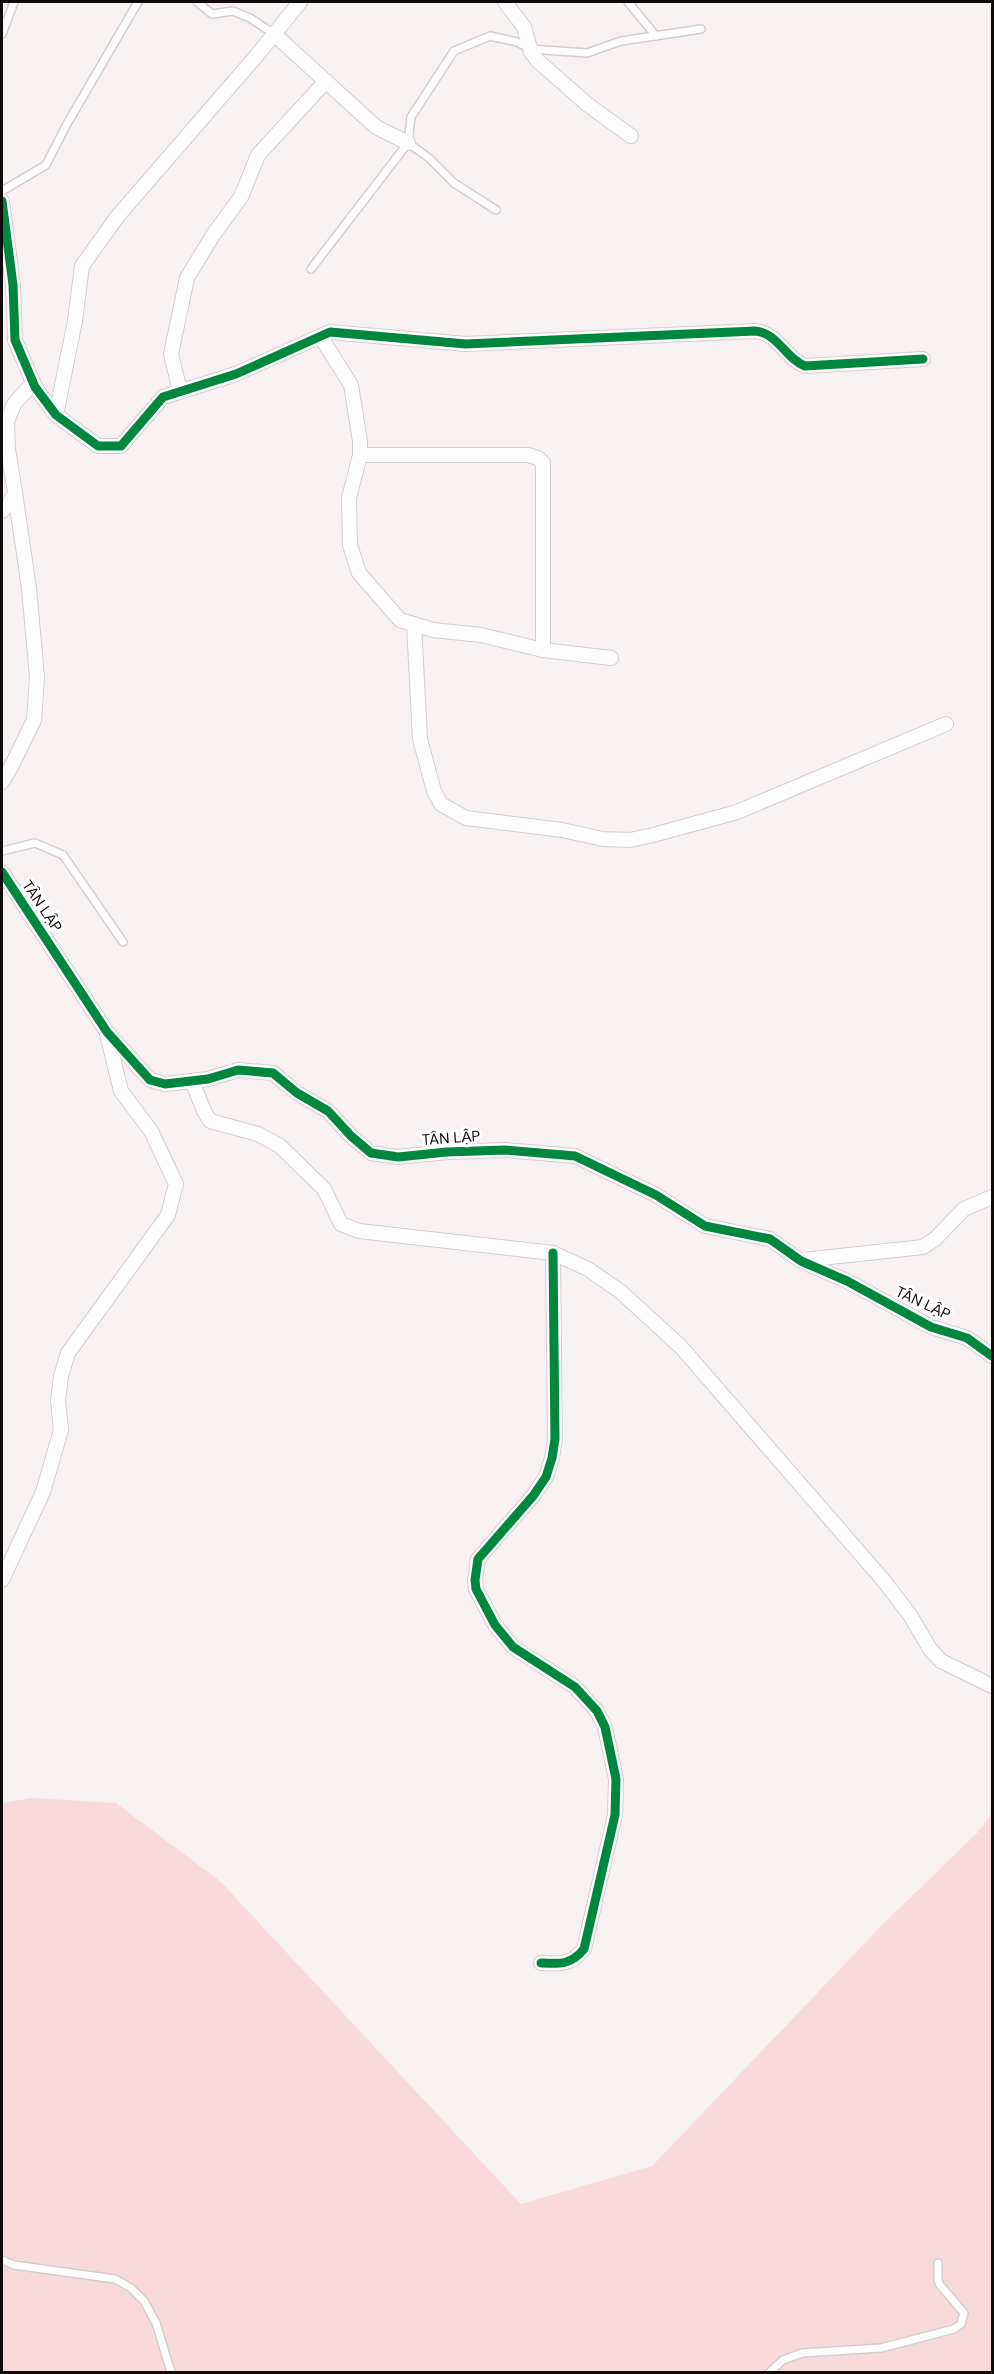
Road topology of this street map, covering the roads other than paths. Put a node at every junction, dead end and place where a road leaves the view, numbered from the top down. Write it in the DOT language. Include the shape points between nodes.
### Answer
graph roads {
  1 [pos="14,2"];
  2 [pos="138,2"];
  3 [pos="197,2"];
  4 [pos="300,2"];
  5 [pos="505,2"];
  6 [pos="628,2"];
  7 [pos="701,29"];
  8 [pos="2,34"];
  9 [pos="274,34"];
  10 [pos="656,36"];
  11 [pos="530,49"];
  12 [pos="326,81"];
  13 [pos="632,136"];
  14 [pos="408,143"];
  15 [pos="2,191"];
  16 [pos="2,201"];
  17 [pos="496,210"];
  18 [pos="311,269"];
  19 [pos="320,336"];
  20 [pos="923,359"];
  21 [pos="33,383"];
  22 [pos="180,391"];
  23 [pos="56,415"];
  24 [pos="360,455"];
  25 [pos="15,492"];
  26 [pos="2,511"];
  27 [pos="414,624"];
  28 [pos="543,650"];
  29 [pos="611,658"];
  30 [pos="946,724"];
  31 [pos="2,782"];
  32 [pos="2,851"];
  33 [pos="2,872"];
  34 [pos="123,942"];
  35 [pos="107,1032"];
  36 [pos="192,1081"];
  37 [pos="993,1197"];
  38 [pos="553,1253"];
  39 [pos="801,1261"];
  40 [pos="993,1356"];
  41 [pos="2,1580"];
  42 [pos="993,1686"];
  43 [pos="541,1963"];
  44 [pos="2,2260"];
  45 [pos="938,2263"];
  46 [pos="171,2373"];
  47 [pos="770,2373"];
  1 -- 8 [label="lane"];
  2 -- 15 [label="lane" via="46,165"];
  3 -- 9 [label="lane" via="212,14 233,10"];
  4 -- 9 [label="street"];
  5 -- 11 [label="street" via="524,27"];
  6 -- 10 [label="lane"];
  7 -- 10 [label="lane"];
  9 -- 12 [label="street"];
  9 -- 23 [label="street" via="117,217 82,266"];
  10 -- 11 [label="lane" via="621,41 587,53"];
  11 -- 13 [label="street" via="538,61 588,105"];
  11 -- 14 [label="lane" via="490,36 454,51 411,117"];
  12 -- 14 [label="street" via="376,127"];
  12 -- 22 [label="street" via="258,155 241,197 187,278 171,354"];
  14 -- 17 [label="lane" via="454,183"];
  14 -- 18 [label="lane"];
  16 -- 21 [label="street" via="13,285 15,340"];
  19 -- 20 [label="street" via="330,332 466,344 755,331 768,334 805,366"];
  19 -- 22 [label="street" via="236,374"];
  19 -- 24 [label="street" via="351,385"];
  21 -- 23 [label="street"];
  21 -- 25 [label="street" via="14,404 7,422"];
  22 -- 23 [label="street" via="163,397 121,446 98,446"];
  24 -- 27 [label="street" via="349,498 350,545 359,573 400,620"];
  24 -- 28 [label="street" via="528,455 543,463"];
  25 -- 26 [label="street"];
  25 -- 31 [label="street" via="37,677 34,720"];
  27 -- 28 [label="street" via="433,630 481,634"];
  27 -- 30 [label="street" via="420,739 441,804 466,818 630,840 737,812"];
  28 -- 29 [label="street"];
  32 -- 34 [label="lane" via="35,843 63,855"];
  33 -- 35 [label="street, TÂN LẬP"];
  35 -- 36 [label="street, TÂN LẬP" via="150,1080 165,1084"];
  35 -- 41 [label="street" via="121,1091 151,1131 176,1184 168,1215 68,1353 58,1401 61,1430 43,1492"];
  36 -- 38 [label="street" via="210,1121 258,1134 280,1146 324,1189 345,1226"];
  36 -- 39 [label="street, TÂN LẬP" via="238,1070 273,1073 328,1111 371,1153 398,1157 505,1150 575,1156 656,1195 705,1226 770,1239"];
  37 -- 39 [label="street" via="964,1209 923,1247"];
  38 -- 42 [label="street" via="588,1269 651,1317 884,1581 934,1655"];
  38 -- 43 [label="street" via="552,1458 546,1477 533,1496 478,1559 476,1589 503,1636 525,1657 574,1687 597,1711 605,1727 617,1797 584,1949 564,1965"];
  39 -- 40 [label="street, TÂN LẬP" via="931,1327 967,1338"];
  44 -- 46 [label="lane" via="114,2279 131,2288 144,2301 156,2323"];
  45 -- 47 [label="lane" via="940,2285 964,2313 961,2324 954,2329 881,2348 802,2353 783,2360"];
}
